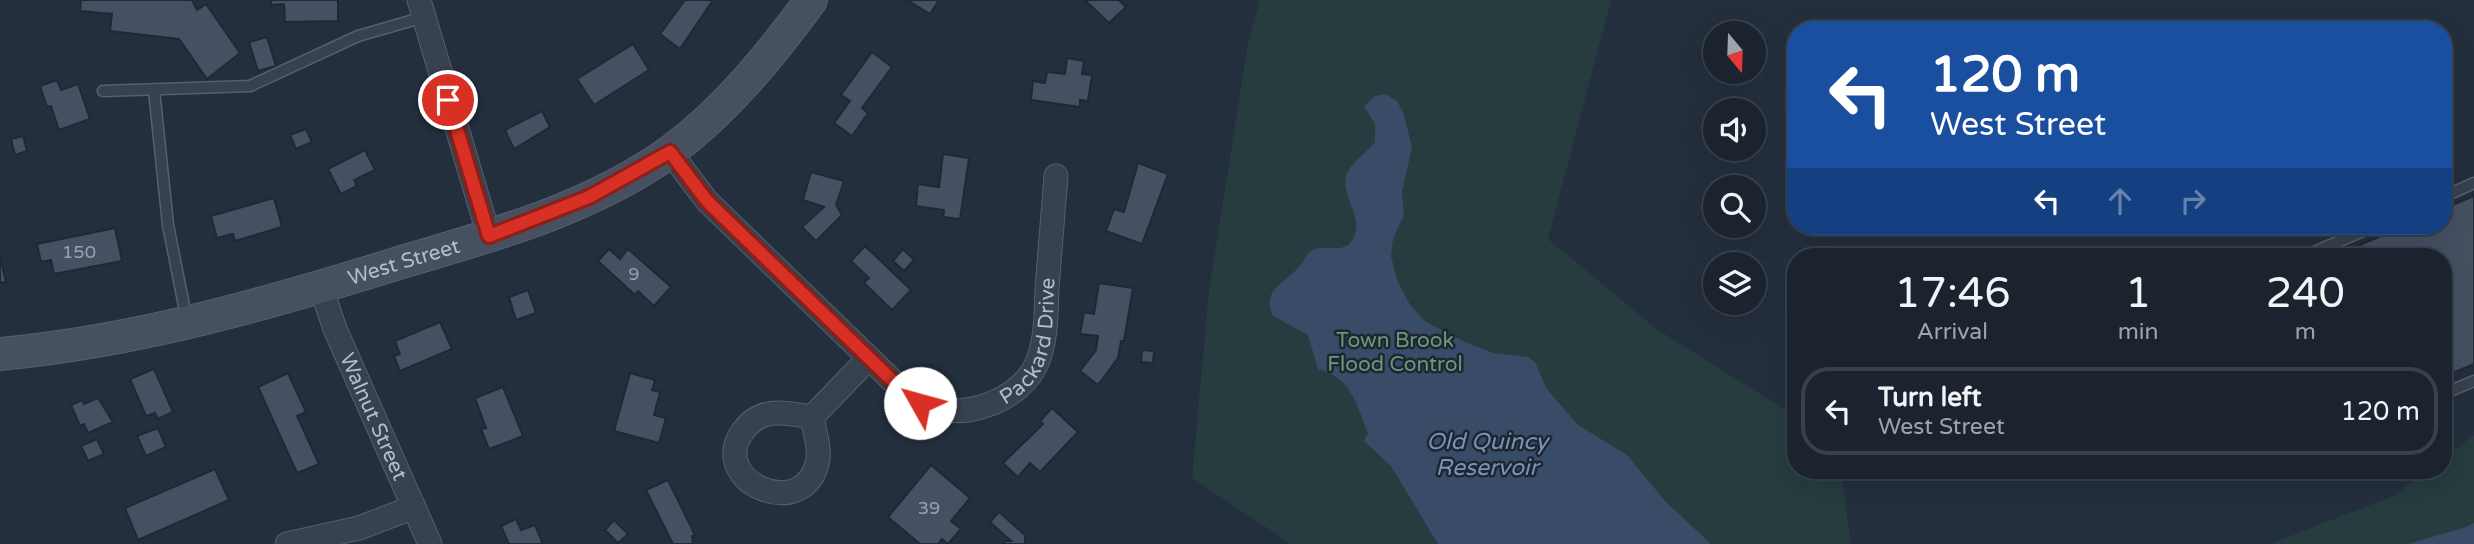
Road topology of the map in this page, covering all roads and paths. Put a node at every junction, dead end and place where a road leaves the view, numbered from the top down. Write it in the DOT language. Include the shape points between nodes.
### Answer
graph roads {
  1 [pos="811,0"];
  2 [pos="421,9"];
  3 [pos="154,90"];
  4 [pos="103,91"];
  5 [pos="670,152"];
  6 [pos="1056,176"];
  7 [pos="2474,183"];
  8 [pos="2452,193"];
  9 [pos="2354,235"];
  10 [pos="489,236"];
  11 [pos="2323,248"];
  12 [pos="321,287"];
  13 [pos="188,324"];
  14 [pos="0,354"];
  15 [pos="869,358"];
  16 [pos="2474,381"];
  17 [pos="2452,390"];
  18 [pos="812,417"];
  19 [pos="414,507"];
  20 [pos="287,544"];
  21 [pos="430,544"];
  1 -- 5 [label="street, West Street" via="741,86"];
  2 -- 3 [label="lane" via="261,84"];
  2 -- 10 [label="street"];
  3 -- 4 [label="lane"];
  3 -- 13 [label="lane" via="168,225"];
  5 -- 10 [label="street, West Street" via="589,197"];
  5 -- 15 [label="street, Packard Drive" via="707,201"];
  6 -- 15 [label="street, Packard Drive" via="1042,345 1034,369 1018,388 976,409 941,410 910,397"];
  7 -- 8 [label="lane"];
  9 -- 11 [label="lane"];
  10 -- 12 [label="street, West Street"];
  12 -- 13 [label="street, West Street"];
  12 -- 19 [label="street, Walnut Street"];
  13 -- 14 [label="street, West Street" via="111,340"];
  15 -- 18 [label="street"];
  16 -- 17 [label="lane"];
  19 -- 20 [label="street" via="372,524"];
  19 -- 21 [label="street, Walnut Street"];
}
